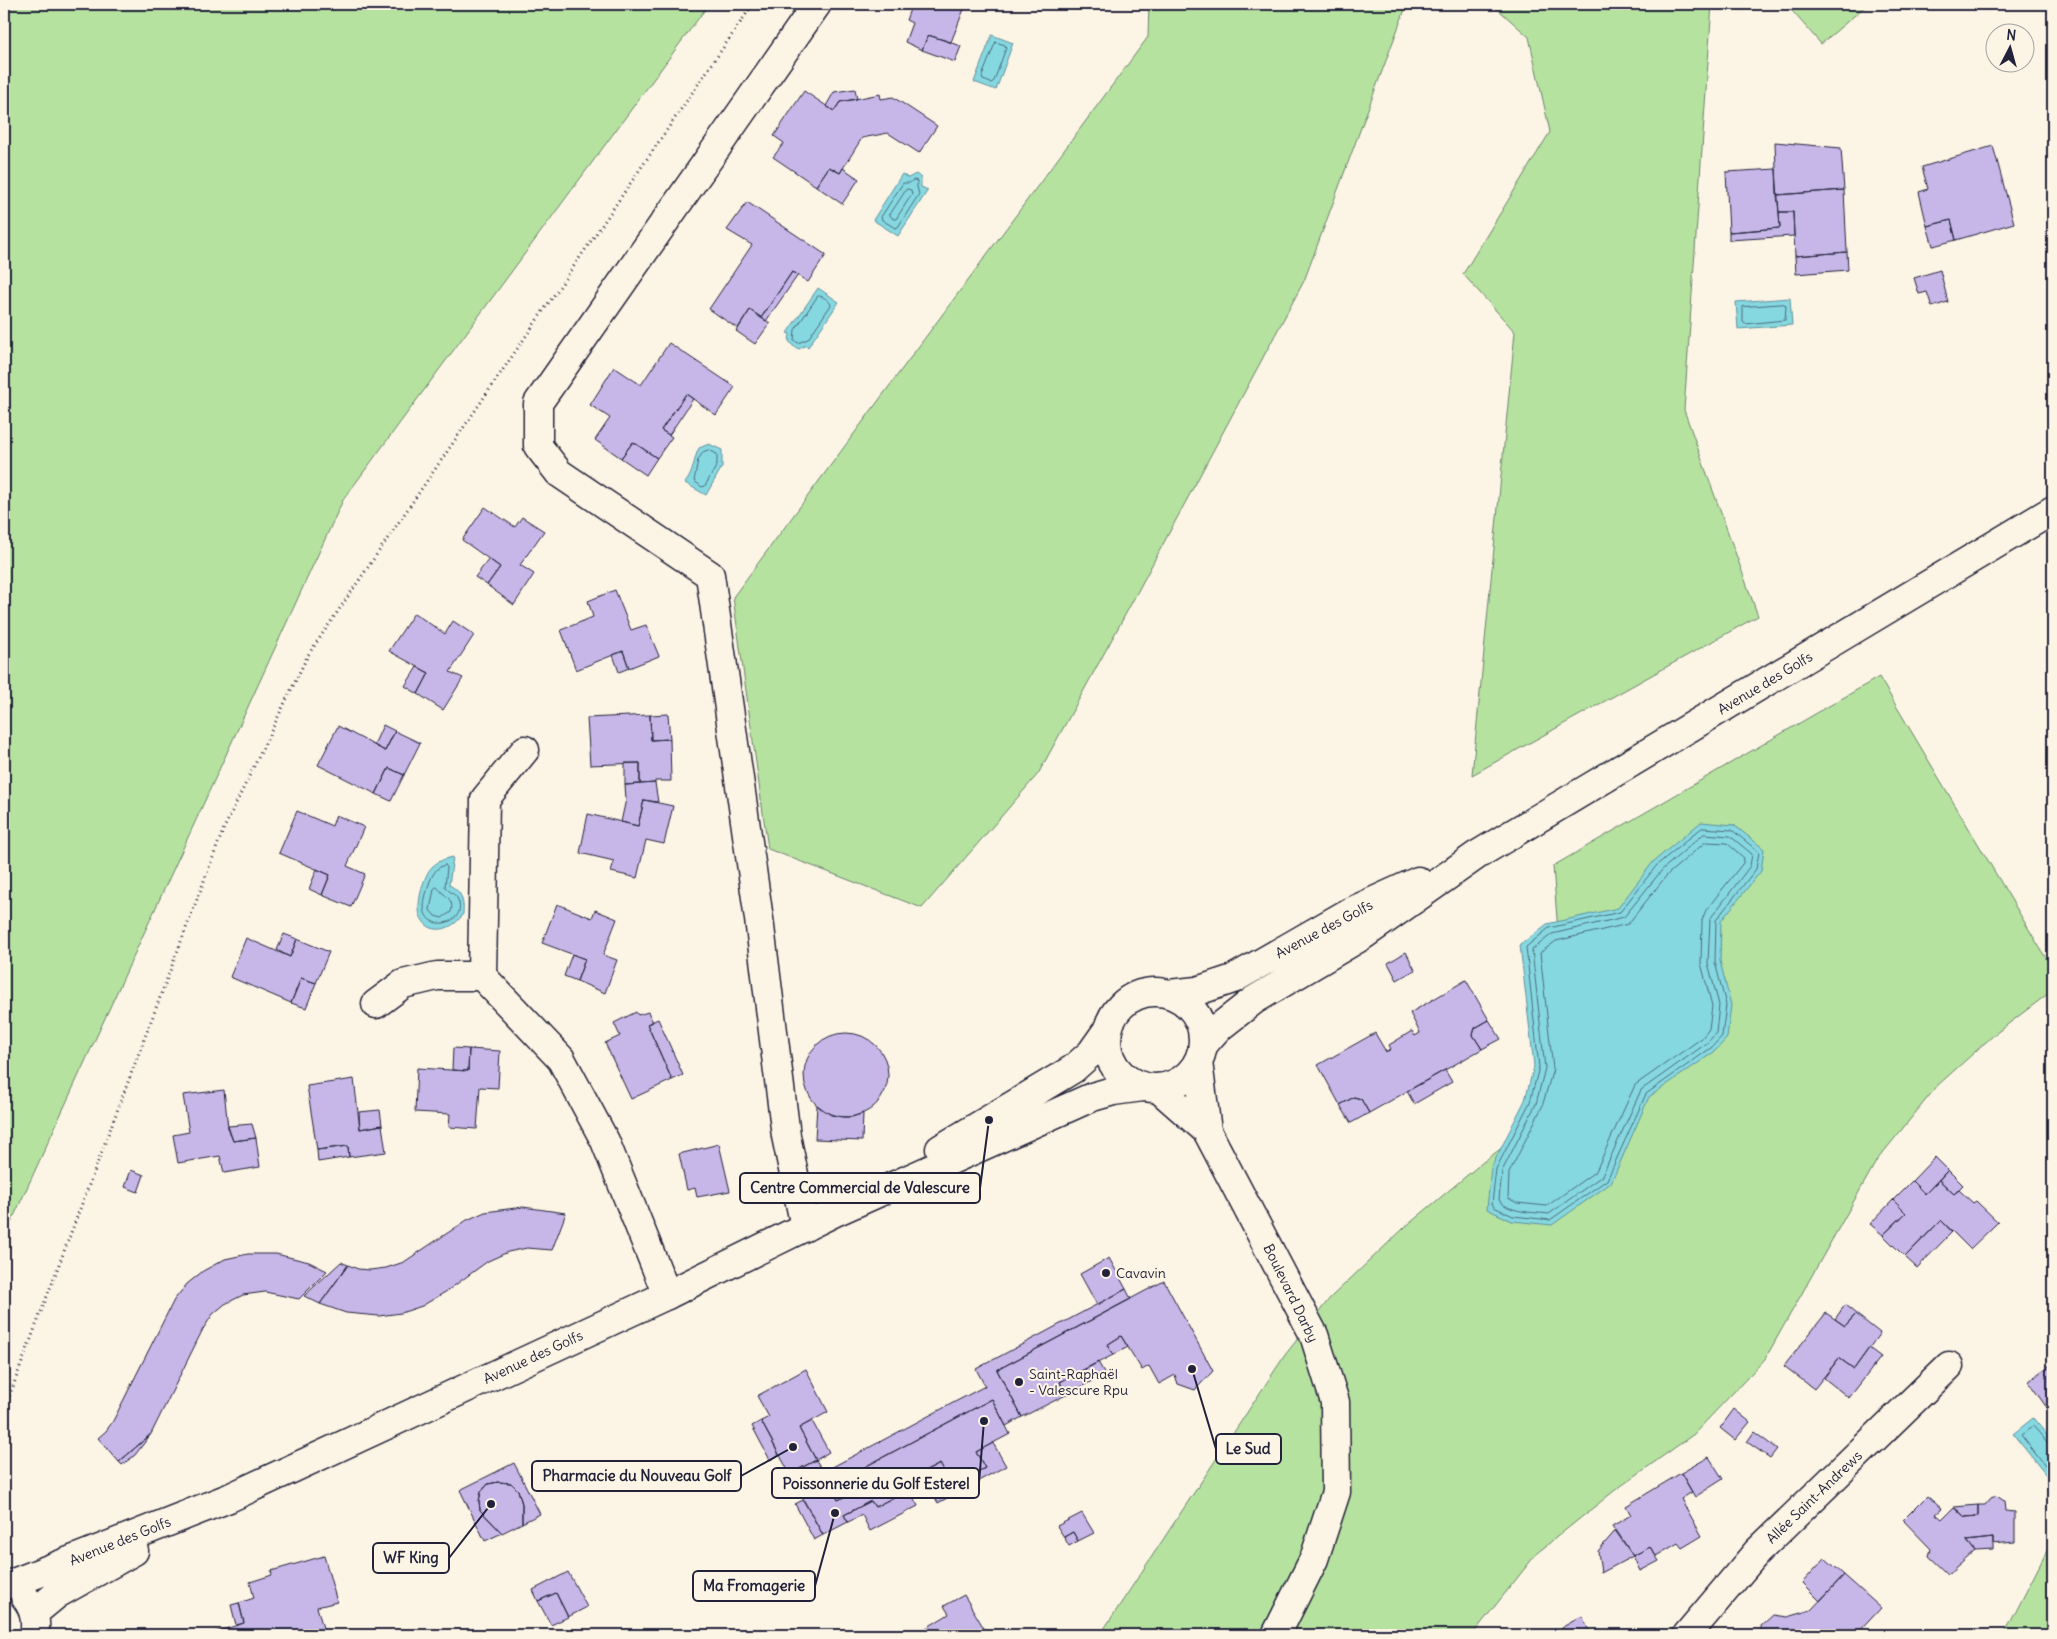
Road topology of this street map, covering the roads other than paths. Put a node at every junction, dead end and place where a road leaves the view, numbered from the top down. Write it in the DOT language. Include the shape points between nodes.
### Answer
graph roads {
  1 [pos="817,4"];
  2 [pos="2053,510"];
  3 [pos="526,750"];
  4 [pos="1477,854"];
  5 [pos="482,976"];
  6 [pos="1169,994"];
  7 [pos="376,1004"];
  8 [pos="1108,1029"];
  9 [pos="1200,1054"];
  10 [pos="1151,1087"];
  11 [pos="1207,1131"];
  12 [pos="835,1212"];
  13 [pos="804,1227"];
  14 [pos="667,1295"];
  15 [pos="1949,1366"];
  16 [pos="229,1498"];
  17 [pos="8,1583"];
  18 [pos="34,1624"];
  19 [pos="1276,1635"];
  20 [pos="1688,1635"];
  1 -- 13 [label="main road" via="538,403 538,446 558,474 710,575 786,1136"];
  2 -- 4 [label="main road, Avenue des Golfs"];
  3 -- 5 [label="main road" via="485,799"];
  4 -- 6 [label="main road, Avenue des Golfs" via="1350,912 1232,979 1198,991"];
  4 -- 9 [label="main road, Avenue des Golfs" via="1362,936 1254,1000 1217,1030"];
  5 -- 7 [label="main road" via="437,976 403,984"];
  5 -- 14 [label="main road" via="561,1058 604,1141"];
  6 -- 8 [label="main road" via="1153,992 1138,995 1124,1003"];
  6 -- 9 [label="main road" via="1184,1002 1195,1014 1202,1029"];
  8 -- 10 [label="main road" via="1110,1058 1118,1071 1129,1081"];
  8 -- 12 [label="main road, Avenue des Golfs" via="1091,1053 1073,1069"];
  9 -- 10 [label="main road" via="1188,1075 1174,1084"];
  9 -- 11 [label="main road, Boulevard Darby"];
  10 -- 11 [label="main road, Boulevard Darby"];
  10 -- 12 [label="main road, Avenue des Golfs" via="1113,1091 1092,1098"];
  11 -- 19 [label="main road, Boulevard Darby" via="1314,1335 1334,1402 1336,1492 1314,1560"];
  12 -- 13 [label="main road, Avenue des Golfs"];
  13 -- 14 [label="main road, Avenue des Golfs"];
  14 -- 16 [label="main road, Avenue des Golfs"];
  15 -- 20 [label="main road, Allée Saint-Andrews" via="1757,1552"];
  16 -- 17 [label="main road, Avenue des Golfs"];
  16 -- 18 [label="main road, Avenue des Golfs" via="57,1594"];
  17 -- 18 [label="main road" via="29,1602"];
}
